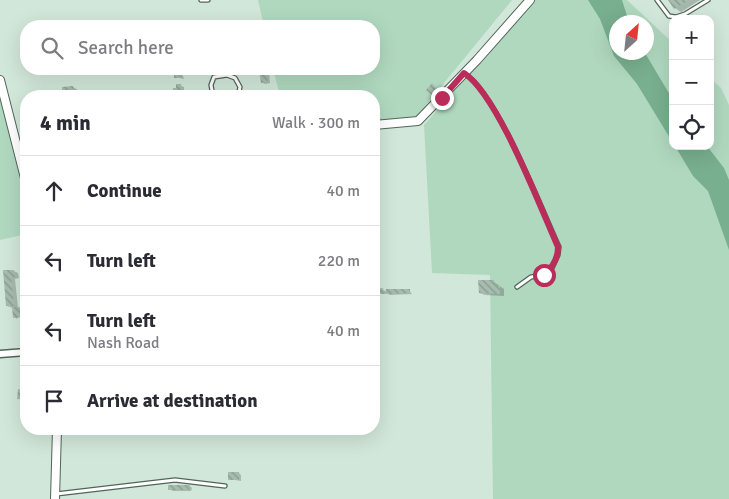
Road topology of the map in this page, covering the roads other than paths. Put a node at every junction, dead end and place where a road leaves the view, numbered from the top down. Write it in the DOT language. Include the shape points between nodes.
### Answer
graph roads {
  1 [pos="201,0"];
  2 [pos="208,0"];
  3 [pos="530,0"];
  4 [pos="657,0"];
  5 [pos="708,0"];
  6 [pos="464,73"];
  7 [pos="220,75"];
  8 [pos="226,75"];
  9 [pos="0,80"];
  10 [pos="213,90"];
  11 [pos="239,90"];
  12 [pos="380,124"];
  13 [pos="17,138"];
  14 [pos="20,153"];
  15 [pos="517,287"];
  16 [pos="20,352"];
  17 [pos="0,354"];
  18 [pos="57,435"];
  19 [pos="225,486"];
  20 [pos="56,496"];
  1 -- 2 [label="lane"];
  3 -- 6 [label="street"];
  4 -- 5 [label="lane" via="669,16 676,17"];
  6 -- 12 [label="street" via="418,120"];
  6 -- 15 [label="lane" via="484,93 504,128 558,247 552,268"];
  7 -- 10 [label="lane" via="212,80"];
  8 -- 11 [label="lane" via="236,78"];
  9 -- 13 [label="street"];
  13 -- 14 [label="street"];
  16 -- 17 [label="street"];
  18 -- 20 [label="street"];
  19 -- 20 [label="lane" via="175,480"];
}
